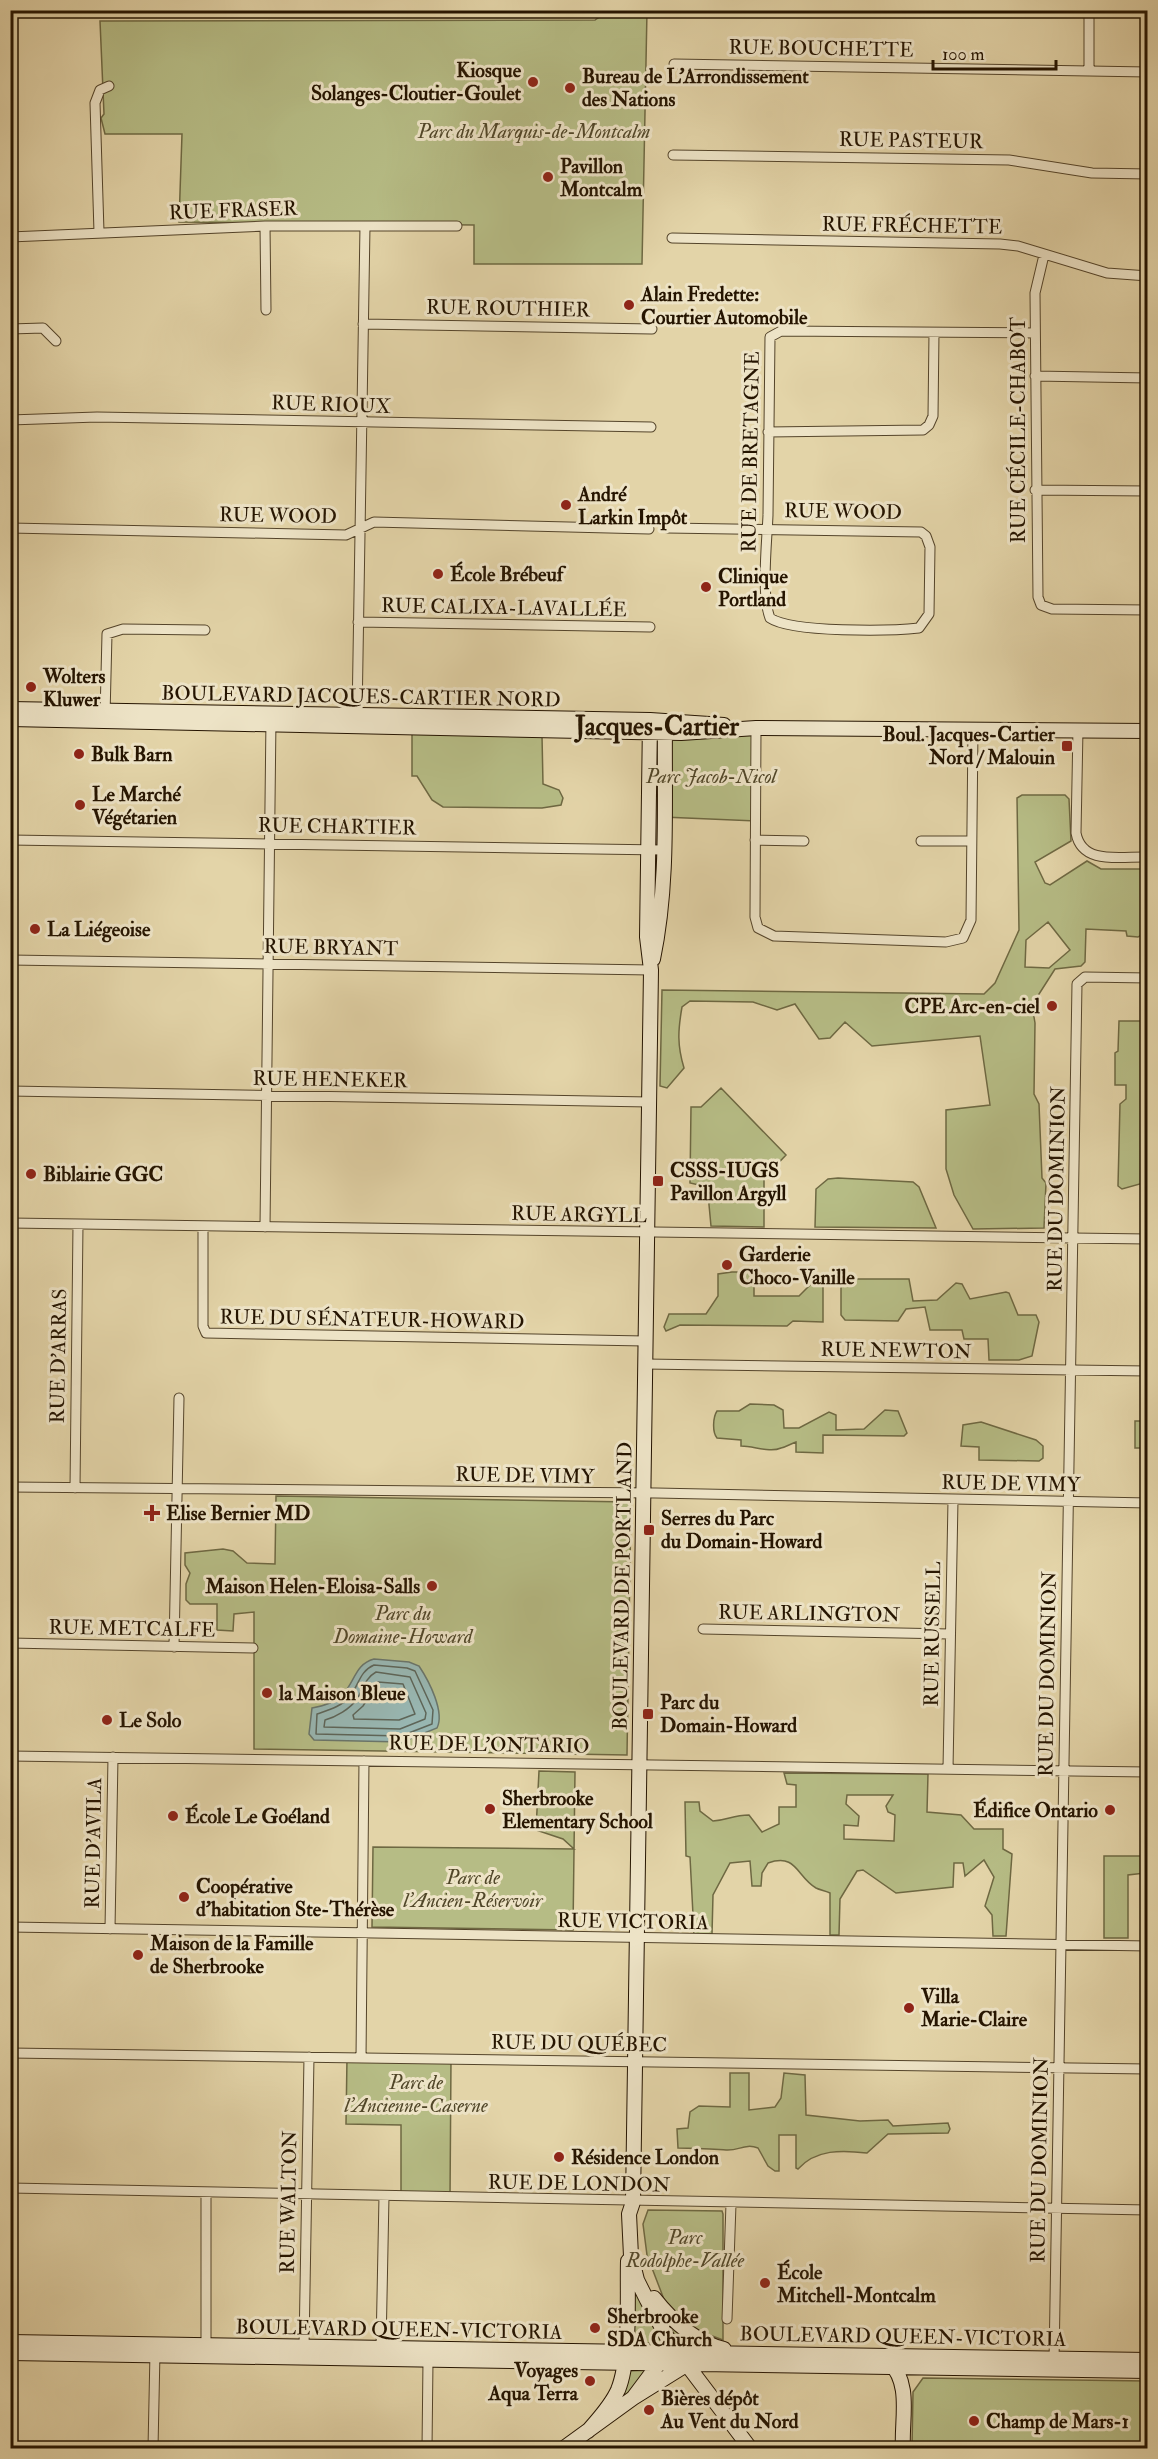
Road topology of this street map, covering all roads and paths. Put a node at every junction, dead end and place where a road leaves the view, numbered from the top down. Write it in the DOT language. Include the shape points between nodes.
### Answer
graph roads {
  1 [pos="1089,10"];
  2 [pos="674,64"];
  3 [pos="1089,71"];
  4 [pos="1148,72"];
  5 [pos="109,86"];
  6 [pos="673,155"];
  7 [pos="1148,174"];
  8 [pos="265,226"];
  9 [pos="365,226"];
  10 [pos="457,226"];
  11 [pos="99,232"];
  12 [pos="10,237"];
  13 [pos="672,238"];
  14 [pos="1044,255"];
  15 [pos="1148,276"];
  16 [pos="266,310"];
  17 [pos="363,324"];
  18 [pos="10,329"];
  19 [pos="652,329"];
  20 [pos="934,333"];
  21 [pos="1035,333"];
  22 [pos="56,341"];
  23 [pos="1035,376"];
  24 [pos="1148,378"];
  25 [pos="10,420"];
  26 [pos="361,423"];
  27 [pos="651,427"];
  28 [pos="768,432"];
  29 [pos="1035,490"];
  30 [pos="1148,491"];
  31 [pos="10,528"];
  32 [pos="359,528"];
  33 [pos="649,528"];
  34 [pos="667,528"];
  35 [pos="767,528"];
  36 [pos="1148,610"];
  37 [pos="358,622"];
  38 [pos="923,625"];
  39 [pos="650,627"];
  40 [pos="205,630"];
  41 [pos="10,709"];
  42 [pos="105,716"];
  43 [pos="10,719"];
  44 [pos="271,719"];
  45 [pos="357,721"];
  46 [pos="650,726"];
  47 [pos="665,727"];
  48 [pos="752,728"];
  49 [pos="973,729"];
  50 [pos="1078,729"];
  51 [pos="1148,731"];
  52 [pos="10,840"];
  53 [pos="755,840"];
  54 [pos="804,841"];
  55 [pos="921,841"];
  56 [pos="971,841"];
  57 [pos="270,843"];
  58 [pos="656,850"];
  59 [pos="1148,857"];
  60 [pos="10,960"];
  61 [pos="268,964"];
  62 [pos="651,970"];
  63 [pos="1148,978"];
  64 [pos="10,1091"];
  65 [pos="267,1096"];
  66 [pos="649,1102"];
  67 [pos="10,1223"];
  68 [pos="78,1225"];
  69 [pos="203,1227"];
  70 [pos="265,1227"];
  71 [pos="647,1234"];
  72 [pos="1073,1239"];
  73 [pos="1148,1239"];
  74 [pos="645,1341"];
  75 [pos="645,1364"];
  76 [pos="1070,1370"];
  77 [pos="1148,1371"];
  78 [pos="179,1398"];
  79 [pos="10,1487"];
  80 [pos="75,1488"];
  81 [pos="177,1488"];
  82 [pos="643,1494"];
  83 [pos="953,1500"];
  84 [pos="1068,1502"];
  85 [pos="1148,1503"];
  86 [pos="703,1629"];
  87 [pos="950,1634"];
  88 [pos="10,1643"];
  89 [pos="174,1647"];
  90 [pos="253,1648"];
  91 [pos="10,1756"];
  92 [pos="113,1757"];
  93 [pos="364,1761"];
  94 [pos="639,1765"];
  95 [pos="948,1769"];
  96 [pos="1063,1770"];
  97 [pos="1148,1772"];
  98 [pos="10,1927"];
  99 [pos="110,1929"];
  100 [pos="363,1934"];
  101 [pos="636,1939"];
  102 [pos="1060,1945"];
  103 [pos="1148,1946"];
  104 [pos="10,2053"];
  105 [pos="309,2057"];
  106 [pos="361,2058"];
  107 [pos="635,2062"];
  108 [pos="1059,2068"];
  109 [pos="1148,2069"];
  110 [pos="10,2188"];
  111 [pos="206,2193"];
  112 [pos="307,2195"];
  113 [pos="384,2196"];
  114 [pos="633,2202"];
  115 [pos="731,2204"];
  116 [pos="1056,2209"];
  117 [pos="1148,2210"];
  118 [pos="629,2231"];
  119 [pos="654,2298"];
  120 [pos="727,2319"];
  121 [pos="10,2342"];
  122 [pos="206,2345"];
  123 [pos="304,2347"];
  124 [pos="381,2348"];
  125 [pos="155,2351"];
  126 [pos="668,2352"];
  127 [pos="10,2353"];
  128 [pos="744,2353"];
  129 [pos="873,2354"];
  130 [pos="625,2358"];
  131 [pos="1148,2360"];
  132 [pos="428,2361"];
  133 [pos="1054,2363"];
  134 [pos="689,2364"];
  135 [pos="894,2367"];
  136 [pos="926,2367"];
  137 [pos="1148,2371"];
  138 [pos="633,2398"];
  139 [pos="903,2415"];
  140 [pos="588,2431"];
  141 [pos="153,2448"];
  142 [pos="427,2448"];
  143 [pos="564,2448"];
  144 [pos="750,2448"];
  145 [pos="903,2448"];
  1 -- 3 [label="street"];
  2 -- 3 [label="street, RUE BOUCHETTE"];
  3 -- 4 [label="street, RUE BOUCHETTE"];
  5 -- 11 [label="street" via="100,90 95,103"];
  6 -- 7 [label="street, RUE PASTEUR" via="1010,160 1092,173"];
  8 -- 9 [label="street, RUE FRASER"];
  8 -- 11 [label="street, RUE FRASER"];
  8 -- 16 [label="street"];
  9 -- 10 [label="street, RUE FRASER"];
  9 -- 17 [label="street"];
  11 -- 12 [label="street, RUE FRASER"];
  13 -- 14 [label="street, RUE FRÉCHETTE" via="1000,244"];
  14 -- 15 [label="street, RUE FRÉCHETTE" via="1115,275"];
  14 -- 21 [label="street, RUE CÉCILE-CHABOT" via="1036,283"];
  17 -- 19 [label="street, RUE ROUTHIER"];
  17 -- 26 [label="street"];
  18 -- 22 [label="street" via="43,328"];
  20 -- 21 [label="street, RUE DE BRETAGNE"];
  20 -- 28 [label="street" via="933,416 923,430"];
  20 -- 28 [label="street, RUE DE BRETAGNE" via="775,332 770,337"];
  21 -- 23 [label="street, RUE CÉCILE-CHABOT"];
  23 -- 24 [label="street"];
  23 -- 29 [label="street, RUE CÉCILE-CHABOT"];
  25 -- 26 [label="street, RUE RIOUX" via="97,417"];
  26 -- 27 [label="street, RUE RIOUX"];
  26 -- 32 [label="street"];
  28 -- 35 [label="street, RUE DE BRETAGNE"];
  29 -- 30 [label="street"];
  29 -- 36 [label="street, RUE CÉCILE-CHABOT" via="1036,592 1041,605 1052,609"];
  31 -- 32 [label="street, RUE WOOD" via="346,535"];
  32 -- 33 [label="street, RUE WOOD" via="374,522"];
  32 -- 37 [label="street"];
  34 -- 35 [label="street, RUE WOOD"];
  35 -- 38 [label="street, RUE DE BRETAGNE" via="766,604 770,618 831,629"];
  35 -- 38 [label="street, RUE WOOD" via="921,532 930,547 929,614"];
  37 -- 39 [label="street, RUE CALIXA-LAVALLÉE"];
  37 -- 45 [label="street"];
  40 -- 42 [label="street" via="123,629 107,634"];
  41 -- 42 [label="main road, BOULEVARD JACQUES-CARTIER NORD"];
  42 -- 43 [label="main road, BOULEVARD JACQUES-CARTIER NORD"];
  42 -- 44 [label="main road, BOULEVARD JACQUES-CARTIER NORD"];
  44 -- 45 [label="main road, BOULEVARD JACQUES-CARTIER NORD"];
  44 -- 57 [label="street"];
  45 -- 46 [label="main road, BOULEVARD JACQUES-CARTIER NORD"];
  46 -- 47 [label="main road, BOULEVARD JACQUES-CARTIER NORD"];
  46 -- 58 [label="main road, BOULEVARD DE PORTLAND"];
  47 -- 48 [label="main road, BOULEVARD JACQUES-CARTIER NORD"];
  47 -- 58 [label="main road, BOULEVARD DE PORTLAND"];
  48 -- 49 [label="main road, BOULEVARD JACQUES-CARTIER NORD"];
  48 -- 53 [label="street"];
  49 -- 50 [label="main road, BOULEVARD JACQUES-CARTIER NORD"];
  49 -- 56 [label="street"];
  50 -- 51 [label="main road, BOULEVARD JACQUES-CARTIER NORD"];
  50 -- 59 [label="street" via="1076,833 1081,848 1092,856"];
  52 -- 57 [label="street, RUE CHARTIER"];
  53 -- 54 [label="street"];
  53 -- 56 [label="street" via="755,917 765,934 946,942 963,938 969,928"];
  55 -- 56 [label="street"];
  57 -- 58 [label="street, RUE CHARTIER"];
  57 -- 61 [label="street"];
  58 -- 62 [label="main road, BOULEVARD DE PORTLAND" via="658,938"];
  60 -- 61 [label="street, RUE BRYANT"];
  61 -- 62 [label="street, RUE BRYANT"];
  61 -- 65 [label="street"];
  62 -- 66 [label="main road, BOULEVARD DE PORTLAND"];
  63 -- 72 [label="street, RUE DU DOMINION" via="1078,980"];
  64 -- 65 [label="street, RUE HENEKER"];
  65 -- 66 [label="street, RUE HENEKER"];
  65 -- 70 [label="street"];
  66 -- 71 [label="main road, BOULEVARD DE PORTLAND"];
  67 -- 68 [label="street, RUE ARGYLL"];
  68 -- 69 [label="street, RUE ARGYLL"];
  68 -- 80 [label="street, RUE D'ARRAS"];
  69 -- 70 [label="street, RUE ARGYLL"];
  69 -- 74 [label="street, RUE DU SÉNATEUR-HOWARD" via="202,1326 206,1333"];
  70 -- 71 [label="street, RUE ARGYLL"];
  71 -- 72 [label="street, RUE ARGYLL"];
  71 -- 74 [label="main road, BOULEVARD DE PORTLAND"];
  72 -- 73 [label="street, RUE ARGYLL"];
  72 -- 76 [label="street, RUE DU DOMINION"];
  74 -- 75 [label="main road, BOULEVARD DE PORTLAND"];
  75 -- 76 [label="street, RUE NEWTON"];
  75 -- 82 [label="main road, BOULEVARD DE PORTLAND"];
  76 -- 77 [label="street, RUE NEWTON"];
  76 -- 84 [label="street, RUE DU DOMINION"];
  78 -- 81 [label="street"];
  79 -- 80 [label="street, RUE DE VIMY"];
  80 -- 81 [label="street, RUE DE VIMY"];
  81 -- 82 [label="street, RUE DE VIMY"];
  81 -- 89 [label="street"];
  82 -- 83 [label="street, RUE DE VIMY"];
  82 -- 94 [label="main road, BOULEVARD DE PORTLAND"];
  83 -- 84 [label="street, RUE DE VIMY"];
  83 -- 87 [label="street, RUE RUSSELL"];
  84 -- 85 [label="street, RUE DE VIMY"];
  84 -- 96 [label="street, RUE DU DOMINION"];
  86 -- 87 [label="street, RUE ARLINGTON"];
  87 -- 95 [label="street, RUE RUSSELL"];
  88 -- 89 [label="street, RUE METCALFE"];
  89 -- 90 [label="street, RUE METCALFE"];
  91 -- 92 [label="street, RUE DE L'ONTARIO"];
  92 -- 93 [label="street, RUE DE L'ONTARIO"];
  92 -- 99 [label="street, RUE D'AVILA"];
  93 -- 94 [label="street, RUE DE L'ONTARIO"];
  93 -- 100 [label="street"];
  94 -- 95 [label="street, RUE DE L'ONTARIO"];
  94 -- 101 [label="main road, BOULEVARD DE PORTLAND"];
  95 -- 96 [label="street, RUE DE L'ONTARIO"];
  96 -- 97 [label="street, RUE DE L'ONTARIO"];
  96 -- 102 [label="street, RUE DU DOMINION"];
  98 -- 99 [label="street, RUE VICTORIA"];
  99 -- 100 [label="street, RUE VICTORIA"];
  100 -- 101 [label="street, RUE VICTORIA"];
  100 -- 106 [label="street"];
  101 -- 102 [label="street, RUE VICTORIA"];
  101 -- 107 [label="main road, BOULEVARD DE PORTLAND"];
  102 -- 103 [label="street, RUE VICTORIA"];
  102 -- 108 [label="street, RUE DU DOMINION"];
  104 -- 105 [label="street, RUE DU QUÉBEC"];
  105 -- 106 [label="street, RUE DU QUÉBEC"];
  105 -- 112 [label="street, RUE WALTON"];
  106 -- 107 [label="street, RUE DU QUÉBEC"];
  107 -- 108 [label="street, RUE DU QUÉBEC"];
  107 -- 114 [label="main road, BOULEVARD DE PORTLAND"];
  108 -- 109 [label="street, RUE DU QUÉBEC"];
  108 -- 116 [label="street, RUE DU DOMINION"];
  110 -- 111 [label="street, RUE DE LONDON"];
  111 -- 112 [label="street, RUE DE LONDON"];
  111 -- 122 [label="street"];
  112 -- 113 [label="street, RUE DE LONDON"];
  112 -- 123 [label="street, RUE WALTON"];
  113 -- 114 [label="street, RUE DE LONDON"];
  113 -- 124 [label="street"];
  114 -- 115 [label="street, RUE DE LONDON"];
  114 -- 118 [label="main road, BOULEVARD DE PORTLAND"];
  114 -- 119 [label="main road, BOULEVARD DE PORTLAND" via="640,2260"];
  115 -- 116 [label="street, RUE DE LONDON"];
  115 -- 120 [label="street"];
  116 -- 117 [label="street, RUE DE LONDON"];
  116 -- 133 [label="street, RUE DU DOMINION"];
  118 -- 126 [label="main road, BOULEVARD DE PORTLAND" via="637,2280"];
  118 -- 130 [label="main road"];
  119 -- 126 [label="main road, BOULEVARD DE PORTLAND"];
  119 -- 128 [label="main road" via="697,2338 718,2348"];
  121 -- 125 [label="main road, BOULEVARD QUEEN-VICTORIA"];
  122 -- 123 [label="main road, BOULEVARD QUEEN-VICTORIA"];
  122 -- 125 [label="main road, BOULEVARD QUEEN-VICTORIA"];
  123 -- 124 [label="main road, BOULEVARD QUEEN-VICTORIA"];
  124 -- 130 [label="main road, BOULEVARD QUEEN-VICTORIA"];
  125 -- 127 [label="main road, BOULEVARD QUEEN-VICTORIA"];
  125 -- 132 [label="main road, BOULEVARD QUEEN-VICTORIA"];
  125 -- 141 [label="street"];
  126 -- 128 [label="main road, BOULEVARD QUEEN-VICTORIA"];
  126 -- 130 [label="main road, BOULEVARD QUEEN-VICTORIA"];
  126 -- 134 [label="main road, BOULEVARD DE PORTLAND"];
  126 -- 134 [label="main road, BOULEVARD QUEEN-VICTORIA"];
  126 -- 138 [label="main road"];
  128 -- 129 [label="main road, BOULEVARD QUEEN-VICTORIA"];
  129 -- 133 [label="main road, BOULEVARD QUEEN-VICTORIA"];
  129 -- 135 [label="main road"];
  130 -- 132 [label="main road, BOULEVARD QUEEN-VICTORIA"];
  130 -- 140 [label="main road" via="614,2398"];
  131 -- 133 [label="main road, BOULEVARD QUEEN-VICTORIA"];
  132 -- 142 [label="street"];
  133 -- 136 [label="main road, BOULEVARD QUEEN-VICTORIA"];
  133 -- 137 [label="main road, BOULEVARD QUEEN-VICTORIA"];
  134 -- 135 [label="main road, BOULEVARD QUEEN-VICTORIA"];
  134 -- 138 [label="main road"];
  134 -- 144 [label="main road, BOULEVARD DE PORTLAND"];
  135 -- 136 [label="main road, BOULEVARD QUEEN-VICTORIA"];
  135 -- 139 [label="main road" via="903,2390"];
  136 -- 139 [label="main road" via="910,2378"];
  138 -- 140 [label="main road"];
  139 -- 145 [label="main road"];
  140 -- 143 [label="main road"];
}
